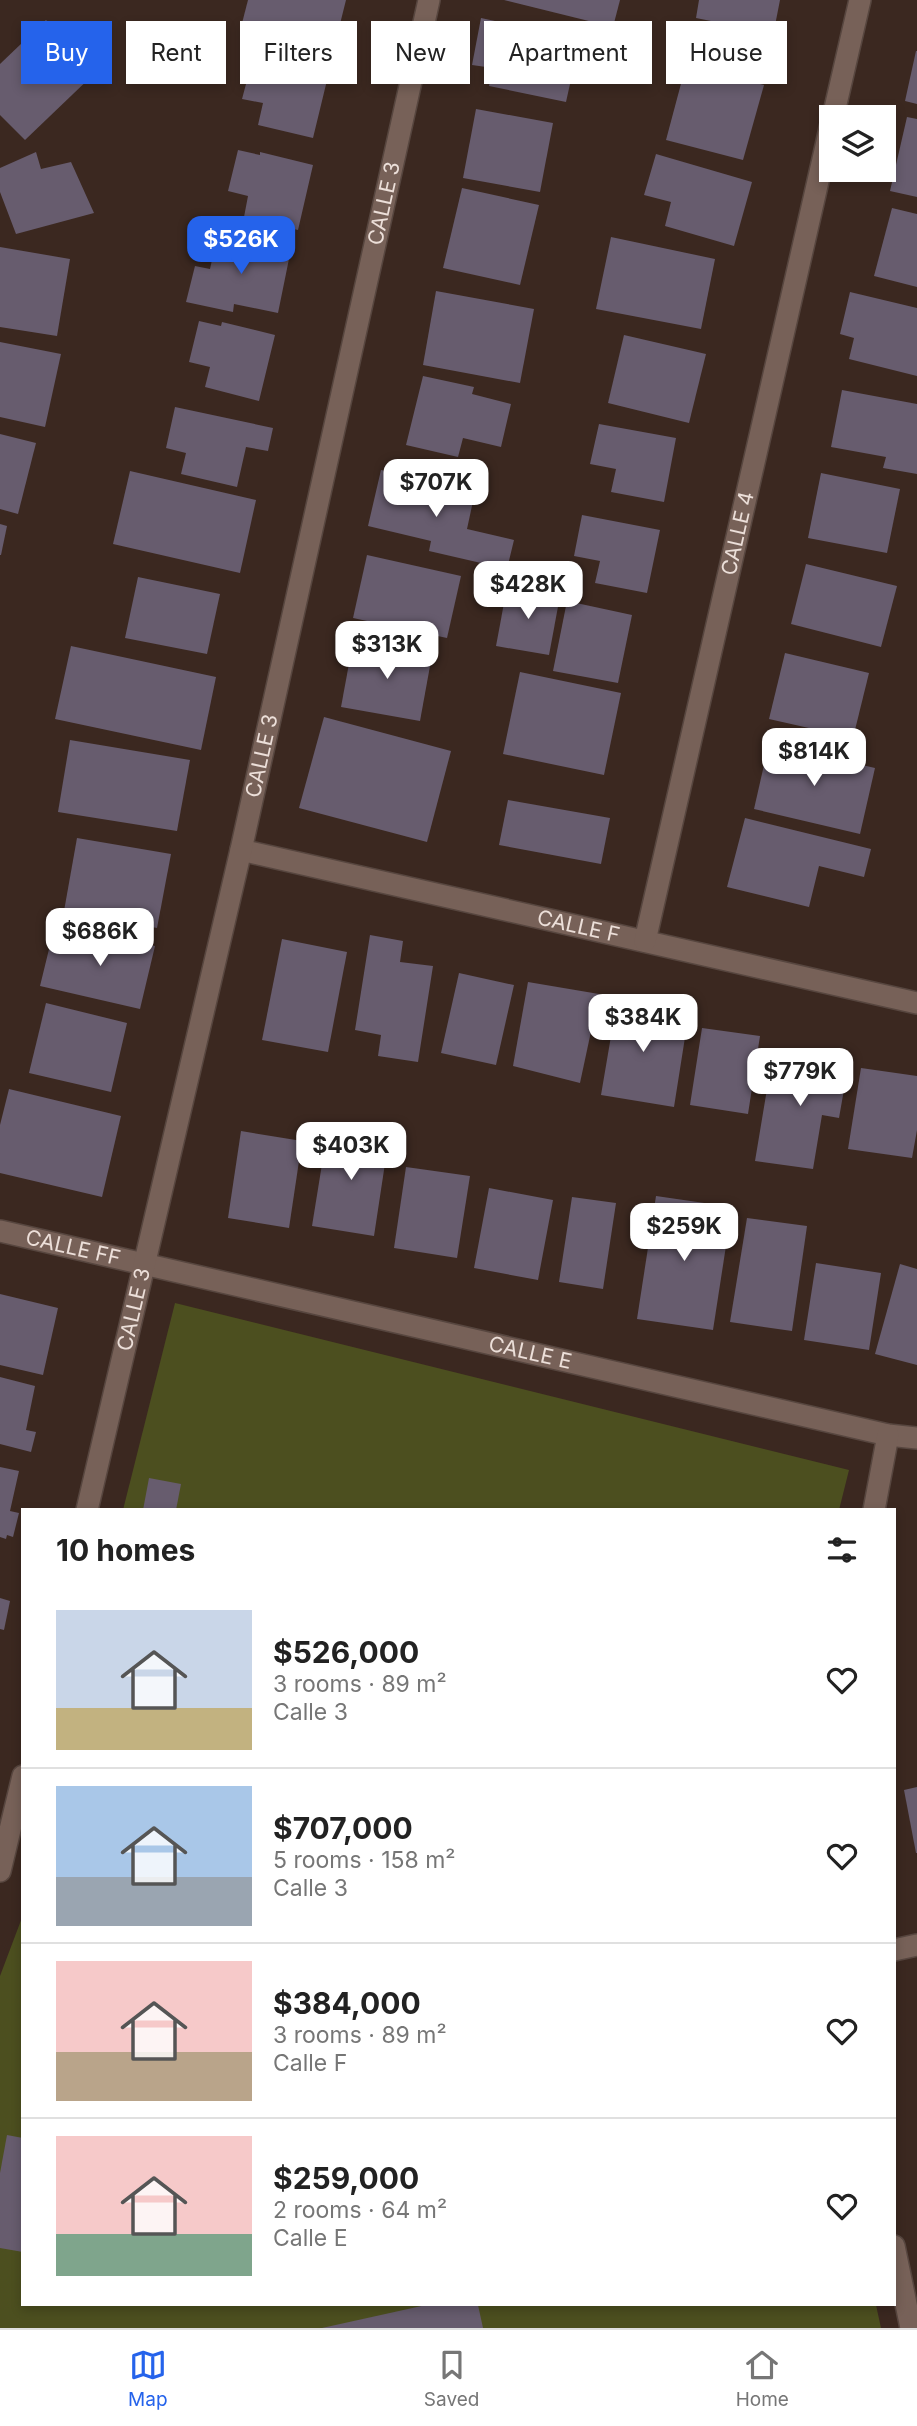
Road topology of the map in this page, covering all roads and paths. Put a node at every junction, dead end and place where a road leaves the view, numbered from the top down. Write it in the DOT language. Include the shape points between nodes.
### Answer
graph roads {
  1 [pos="429,0"];
  2 [pos="860,0"];
  3 [pos="836,105"];
  4 [pos="819,177"];
  5 [pos="241,850"];
  6 [pos="645,941"];
  7 [pos="917,1003"];
  8 [pos="0,1231"];
  9 [pos="146,1264"];
  10 [pos="888,1435"];
  11 [pos="917,1438"];
  12 [pos="87,1508"];
  13 [pos="874,1508"];
  14 [pos="21,1784"];
  15 [pos="0,1871"];
  16 [pos="917,1945"];
  17 [pos="896,1950"];
  18 [pos="896,2256"];
  19 [pos="911,2328"];
  1 -- 5 [label="street, CALLE 3"];
  2 -- 3 [label="street"];
  4 -- 6 [label="street, CALLE 4"];
  5 -- 6 [label="street, CALLE F"];
  5 -- 9 [label="street, CALLE 3"];
  6 -- 7 [label="street, CALLE F"];
  8 -- 9 [label="street, CALLE FF"];
  9 -- 10 [label="street, CALLE E"];
  9 -- 12 [label="street, CALLE 3"];
  10 -- 11 [label="street, CALLE E"];
  10 -- 13 [label="street"];
  14 -- 15 [label="street"];
  16 -- 17 [label="street"];
  18 -- 19 [label="street"];
}
